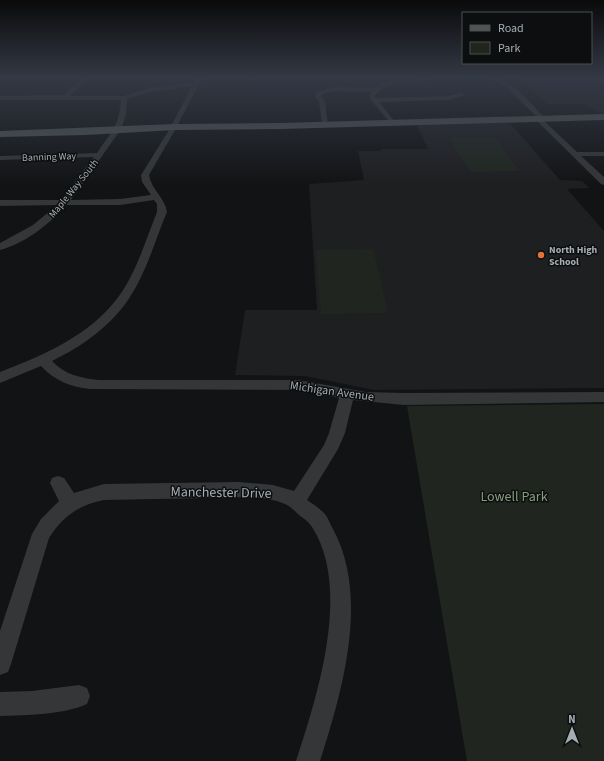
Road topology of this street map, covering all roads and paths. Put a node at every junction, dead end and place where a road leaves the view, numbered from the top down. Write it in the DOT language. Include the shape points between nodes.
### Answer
graph roads {
  1 [pos="123,114"];
  2 [pos="181,114"];
  3 [pos="323,114"];
  4 [pos="385,114"];
  5 [pos="535,114"];
  6 [pos="604,117"];
  7 [pos="540,119"];
  8 [pos="393,123"];
  9 [pos="325,125"];
  10 [pos="173,129"];
  11 [pos="117,130"];
  12 [pos="0,134"];
  13 [pos="575,154"];
  14 [pos="604,154"];
  15 [pos="99,155"];
  16 [pos="0,158"];
  17 [pos="604,182"];
  18 [pos="592,185"];
  19 [pos="604,185"];
  20 [pos="156,196"];
  21 [pos="63,202"];
  22 [pos="0,203"];
  23 [pos="0,247"];
  24 [pos="44,360"];
  25 [pos="0,378"];
  26 [pos="348,393"];
  27 [pos="604,397"];
  28 [pos="58,483"];
  29 [pos="297,501"];
  30 [pos="70,503"];
  31 [pos="0,664"];
  32 [pos="79,696"];
  33 [pos="0,704"];
  34 [pos="308,761"];
  1 -- 11 [label="street, Maple Way South"];
  2 -- 10 [label="street"];
  3 -- 9 [label="street"];
  4 -- 8 [label="street"];
  5 -- 7 [label="street"];
  6 -- 7 [label="main road"];
  7 -- 8 [label="main road"];
  7 -- 13 [label="street"];
  8 -- 9 [label="main road"];
  9 -- 10 [label="main road"];
  10 -- 11 [label="main road"];
  10 -- 20 [label="street" via="145,175 146,182"];
  11 -- 12 [label="main road"];
  11 -- 15 [label="street, Maple Way South"];
  13 -- 14 [label="street"];
  13 -- 17 [label="street"];
  15 -- 16 [label="street, Banning Way"];
  15 -- 21 [label="street, Maple Way South"];
  18 -- 19 [label="street"];
  20 -- 21 [label="street" via="128,202"];
  20 -- 24 [label="street" via="162,206 162,212 124,297 92,330"];
  21 -- 22 [label="street"];
  21 -- 23 [label="street, Maple Way South" via="42,223"];
  24 -- 25 [label="street"];
  24 -- 26 [label="street, Michigan Avenue" via="62,377 88,384 284,384"];
  26 -- 27 [label="street, Michigan Avenue" via="398,399"];
  26 -- 29 [label="street" via="330,449"];
  28 -- 30 [label="street"];
  29 -- 30 [label="street, Manchester Drive" via="272,493 239,490 104,492 88,494"];
  29 -- 34 [label="street, Manchester Drive" via="321,521 334,545 339,570 340,620 332,681"];
  30 -- 31 [label="street, Manchester Drive" via="52,517 41,534"];
  32 -- 33 [label="street" via="32,703"];
}
